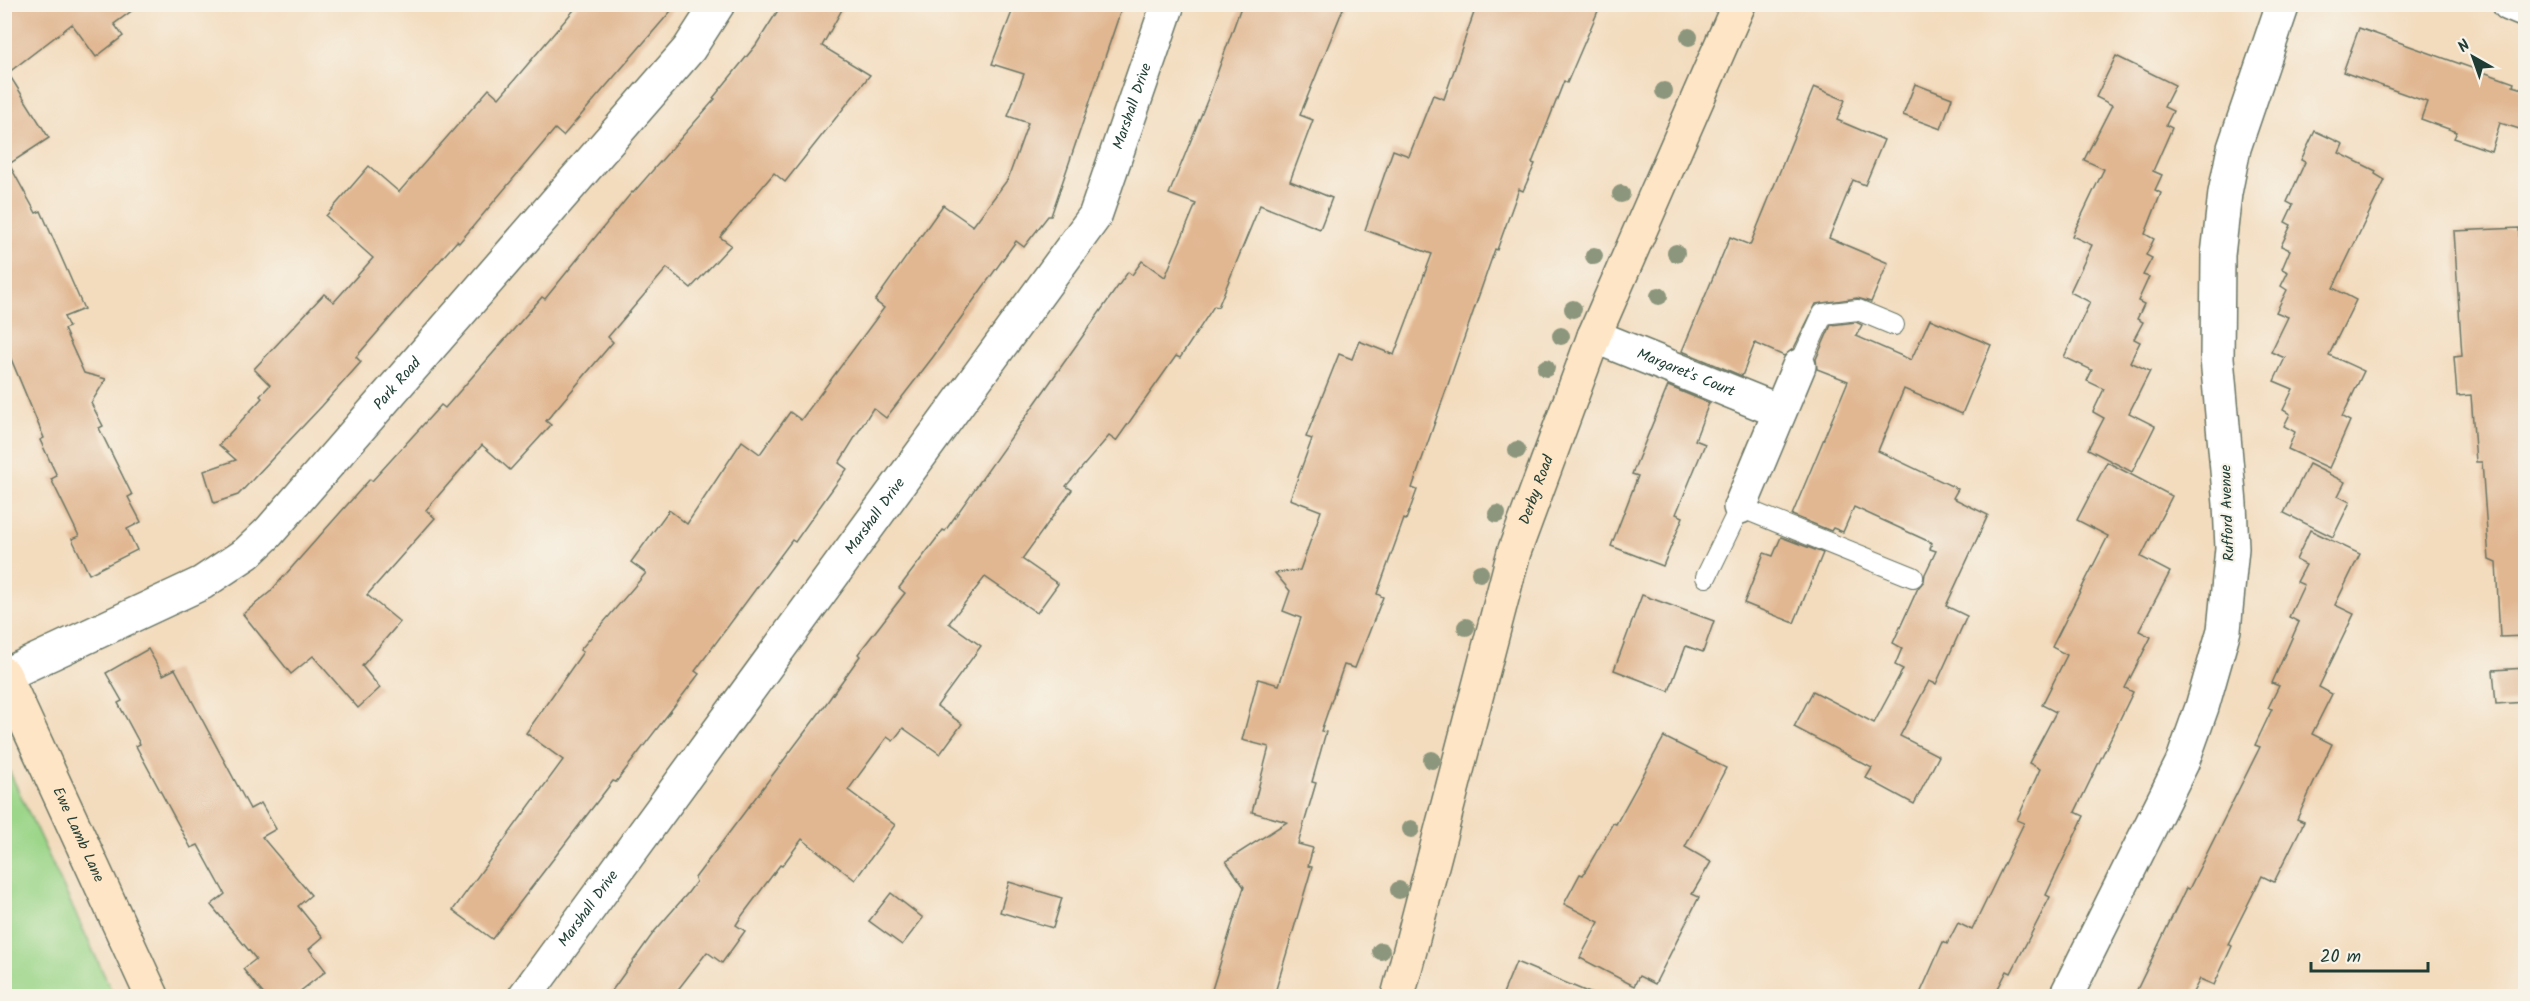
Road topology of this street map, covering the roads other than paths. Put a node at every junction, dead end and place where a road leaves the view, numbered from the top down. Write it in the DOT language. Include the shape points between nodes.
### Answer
graph roads {
  1 [pos="718,4"];
  2 [pos="1168,4"];
  3 [pos="1739,4"];
  4 [pos="2283,4"];
  5 [pos="2509,4"];
  6 [pos="2526,11"];
  7 [pos="1894,325"];
  8 [pos="1594,336"];
  9 [pos="1799,366"];
  10 [pos="1779,411"];
  11 [pos="1740,507"];
  12 [pos="1706,577"];
  13 [pos="1913,577"];
  14 [pos="5,674"];
  15 [pos="152,996"];
  16 [pos="525,996"];
  17 [pos="1398,996"];
  18 [pos="2066,996"];
  1 -- 14 [label="street, Park Road" via="689,49 269,532 228,567 202,583"];
  2 -- 16 [label="street, Marshall Drive" via="1095,216"];
  3 -- 8 [label="main road, Derby Road"];
  4 -- 18 [label="street, Rufford Avenue" via="2234,147 2218,255 2217,358 2232,548 2224,630 2182,763"];
  5 -- 6 [label="street"];
  7 -- 9 [label="lane" via="1858,310 1823,314"];
  8 -- 10 [label="street, Margaret's Court"];
  8 -- 17 [label="main road, Derby Road" via="1514,552"];
  9 -- 10 [label="street"];
  10 -- 11 [label="street"];
  11 -- 12 [label="lane"];
  11 -- 13 [label="lane"];
  14 -- 15 [label="main road, Ewe Lamb Lane"];
}
